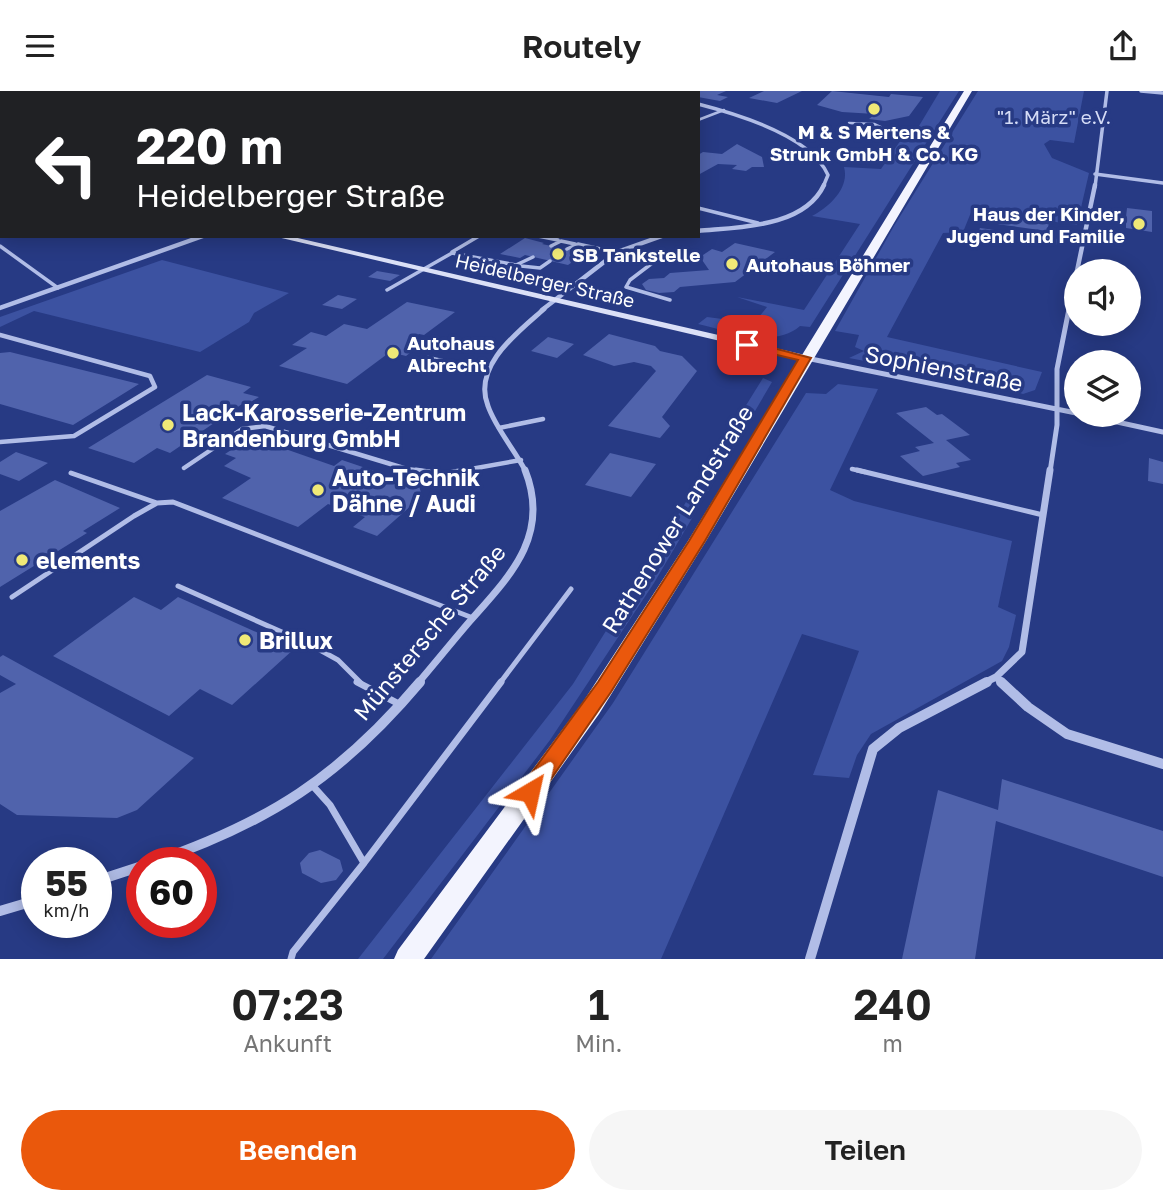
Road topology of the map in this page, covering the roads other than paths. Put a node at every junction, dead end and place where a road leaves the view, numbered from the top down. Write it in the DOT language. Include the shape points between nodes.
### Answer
graph roads {
  1 [pos="968,91"];
  2 [pos="1107,91"];
  3 [pos="1141,91"];
  4 [pos="1163,93"];
  5 [pos="700,104"];
  6 [pos="724,110"];
  7 [pos="752,116"];
  8 [pos="743,118"];
  9 [pos="700,119"];
  10 [pos="849,123"];
  11 [pos="788,133"];
  12 [pos="778,134"];
  13 [pos="887,139"];
  14 [pos="1095,174"];
  15 [pos="1163,183"];
  16 [pos="700,208"];
  17 [pos="758,223"];
  18 [pos="700,231"];
  19 [pos="197,238"];
  20 [pos="286,238"];
  21 [pos="477,238"];
  22 [pos="547,238"];
  23 [pos="656,238"];
  24 [pos="561,241"];
  25 [pos="578,244"];
  26 [pos="551,246"];
  27 [pos="0,247"];
  28 [pos="567,249"];
  29 [pos="617,252"];
  30 [pos="452,253"];
  31 [pos="533,257"];
  32 [pos="1079,259"];
  33 [pos="550,261"];
  34 [pos="516,265"];
  35 [pos="420,269"];
  36 [pos="58,288"];
  37 [pos="387,290"];
  38 [pos="670,300"];
  39 [pos="555,301"];
  40 [pos="0,308"];
  41 [pos="0,335"];
  42 [pos="1065,336"];
  43 [pos="428,358"];
  44 [pos="805,358"];
  45 [pos="488,371"];
  46 [pos="1054,408"];
  47 [pos="1064,410"];
  48 [pos="542,419"];
  49 [pos="1140,427"];
  50 [pos="499,428"];
  51 [pos="1163,432"];
  52 [pos="0,442"];
  53 [pos="520,460"];
  54 [pos="184,468"];
  55 [pos="852,468"];
  56 [pos="71,473"];
  57 [pos="157,503"];
  58 [pos="1043,515"];
  59 [pos="178,586"];
  60 [pos="571,589"];
  61 [pos="12,597"];
  62 [pos="473,618"];
  63 [pos="996,677"];
  64 [pos="399,704"];
  65 [pos="1163,764"];
  66 [pos="312,785"];
  67 [pos="197,847"];
  68 [pos="364,863"];
  69 [pos="21,905"];
  70 [pos="0,911"];
  71 [pos="291,959"];
  72 [pos="408,959"];
  73 [pos="810,959"];
  1 -- 44 [label="main road, Rathenower Landstraße"];
  2 -- 14 [label="street"];
  3 -- 4 [label="street"];
  5 -- 6 [label="street"];
  6 -- 8 [label="street"];
  6 -- 9 [label="lane"];
  7 -- 8 [label="lane"];
  8 -- 12 [label="street"];
  10 -- 13 [label="lane" via="874,124 891,132"];
  11 -- 12 [label="lane"];
  12 -- 17 [label="street" via="821,159 828,175 820,194 806,207"];
  14 -- 15 [label="street"];
  14 -- 32 [label="street"];
  16 -- 17 [label="lane"];
  17 -- 18 [label="street"];
  19 -- 36 [label="street"];
  20 -- 35 [label="street, Heidelberger Straße"];
  21 -- 30 [label="lane"];
  22 -- 24 [label="lane"];
  23 -- 29 [label="street"];
  24 -- 25 [label="lane"];
  24 -- 26 [label="lane"];
  25 -- 28 [label="lane"];
  25 -- 29 [label="lane"];
  27 -- 36 [label="lane"];
  29 -- 38 [label="lane" via="655,261 626,288"];
  29 -- 39 [label="street"];
  30 -- 34 [label="lane"];
  30 -- 35 [label="lane"];
  31 -- 34 [label="lane"];
  33 -- 34 [label="lane" via="533,268"];
  35 -- 37 [label="lane"];
  35 -- 39 [label="street, Heidelberger Straße"];
  36 -- 40 [label="street"];
  39 -- 44 [label="street, Heidelberger Straße"];
  39 -- 45 [label="street" via="504,347"];
  41 -- 52 [label="lane" via="150,376 155,387 74,436"];
  42 -- 46 [label="street"];
  43 -- 45 [label="lane"];
  44 -- 46 [label="street, Sophienstraße"];
  44 -- 72 [label="main road, Rathenower Landstraße" via="591,708"];
  45 -- 50 [label="street, Münstersche Straße" via="487,405"];
  46 -- 47 [label="street, Sophienstraße"];
  46 -- 58 [label="street" via="1057,425"];
  48 -- 50 [label="lane"];
  49 -- 51 [label="street"];
  50 -- 53 [label="street, Münstersche Straße"];
  53 -- 54 [label="lane" via="443,474 407,469 265,426 242,429"];
  53 -- 62 [label="street, Münstersche Straße" via="534,496 531,530 514,567"];
  55 -- 58 [label="lane"];
  56 -- 57 [label="lane"];
  57 -- 61 [label="lane"];
  57 -- 62 [label="lane" via="191,508"];
  58 -- 63 [label="street" via="1022,652"];
  59 -- 64 [label="lane" via="309,644 338,660 356,681"];
  60 -- 68 [label="lane"];
  62 -- 64 [label="street, Münstersche Straße"];
  63 -- 65 [label="street" via="1067,734"];
  63 -- 73 [label="street" via="899,728 873,748"];
  64 -- 66 [label="street, Münstersche Straße"];
  66 -- 67 [label="street, Münstersche Straße" via="251,822"];
  66 -- 68 [label="lane" via="330,805"];
  68 -- 71 [label="lane"];
  69 -- 70 [label="street"];
}
